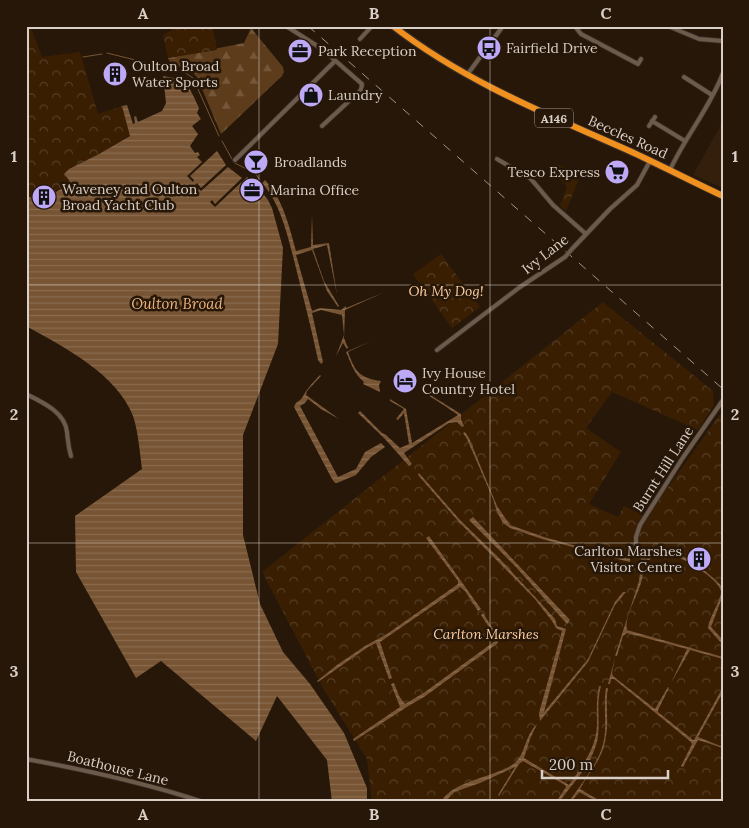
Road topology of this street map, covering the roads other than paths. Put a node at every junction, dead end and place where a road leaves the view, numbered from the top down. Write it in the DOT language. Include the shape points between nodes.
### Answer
graph roads {
  1 [pos="286,26"];
  2 [pos="372,26"];
  3 [pos="393,26"];
  4 [pos="503,26"];
  5 [pos="577,26"];
  6 [pos="668,26"];
  7 [pos="360,40"];
  8 [pos="723,41"];
  9 [pos="641,59"];
  10 [pos="336,61"];
  11 [pos="723,73"];
  12 [pos="467,75"];
  13 [pos="684,77"];
  14 [pos="712,95"];
  15 [pos="322,126"];
  16 [pos="649,126"];
  17 [pos="685,141"];
  18 [pos="497,159"];
  19 [pos="235,160"];
  20 [pos="650,161"];
  21 [pos="670,170"];
  22 [pos="723,196"];
  23 [pos="586,234"];
  24 [pos="437,350"];
  25 [pos="26,394"];
  26 [pos="723,400"];
  27 [pos="71,456"];
  28 [pos="636,556"];
  29 [pos="26,760"];
  30 [pos="204,802"];
  1 -- 10 [label="street"];
  2 -- 7 [label="street"];
  3 -- 12 [label="highway, Beccles Road / A146"];
  4 -- 12 [label="street"];
  5 -- 9 [label="street" via="581,34 637,67"];
  6 -- 8 [label="street" via="699,39"];
  10 -- 15 [label="street" via="361,82 362,87"];
  10 -- 19 [label="street"];
  11 -- 14 [label="street"];
  12 -- 20 [label="highway, Beccles Road / A146"];
  13 -- 14 [label="street"];
  14 -- 17 [label="street"];
  16 -- 17 [label="street" via="654,119"];
  17 -- 21 [label="street"];
  18 -- 23 [label="street" via="531,178 552,205"];
  20 -- 21 [label="highway, Beccles Road / A146"];
  20 -- 23 [label="street, Ivy Lane" via="637,185"];
  21 -- 22 [label="highway, Beccles Road / A146"];
  23 -- 24 [label="street, Ivy Lane, bridge" via="565,257"];
  25 -- 27 [label="street" via="46,404 62,419"];
  26 -- 28 [label="street, Burnt Hill Lane" via="640,525"];
  29 -- 30 [label="street, Boathouse Lane" via="120,779"];
}
